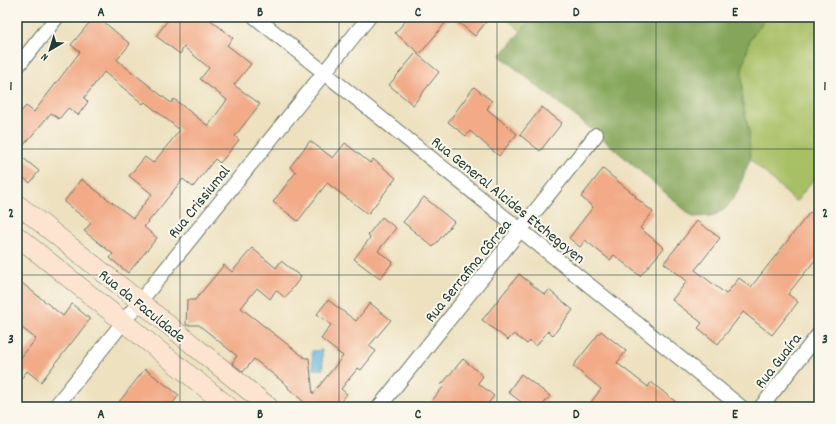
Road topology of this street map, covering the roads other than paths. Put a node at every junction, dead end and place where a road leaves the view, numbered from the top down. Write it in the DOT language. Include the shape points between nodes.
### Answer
graph roads {
  1 [pos="57,17"];
  2 [pos="255,17"];
  3 [pos="369,17"];
  4 [pos="17,67"];
  5 [pos="324,72"];
  6 [pos="596,135"];
  7 [pos="17,204"];
  8 [pos="520,230"];
  9 [pos="17,236"];
  10 [pos="139,301"];
  11 [pos="124,322"];
  12 [pos="819,334"];
  13 [pos="55,407"];
  14 [pos="229,407"];
  15 [pos="269,407"];
  16 [pos="379,407"];
  17 [pos="741,407"];
  18 [pos="761,407"];
  1 -- 4 [label="street"];
  2 -- 5 [label="street, Rua General Alcides Etchegoyen"];
  3 -- 5 [label="street, Rua Crissiumal"];
  5 -- 8 [label="street, Rua General Alcides Etchegoyen"];
  5 -- 10 [label="street, Rua Crissiumal"];
  6 -- 8 [label="street, Rua Serrafina Côrrea"];
  7 -- 10 [label="street, Rua da Faculdade"];
  8 -- 16 [label="street, Rua Serrafina Côrrea"];
  8 -- 17 [label="street, Rua General Alcides Etchegoyen"];
  9 -- 11 [label="street, Rua da Faculdade"];
  10 -- 11 [label="street, Rua Crissiumal"];
  10 -- 15 [label="street, Rua da Faculdade"];
  11 -- 13 [label="street, Rua Crissiumal"];
  11 -- 14 [label="street, Rua da Faculdade"];
  12 -- 18 [label="street, Rua Guaíra"];
}
